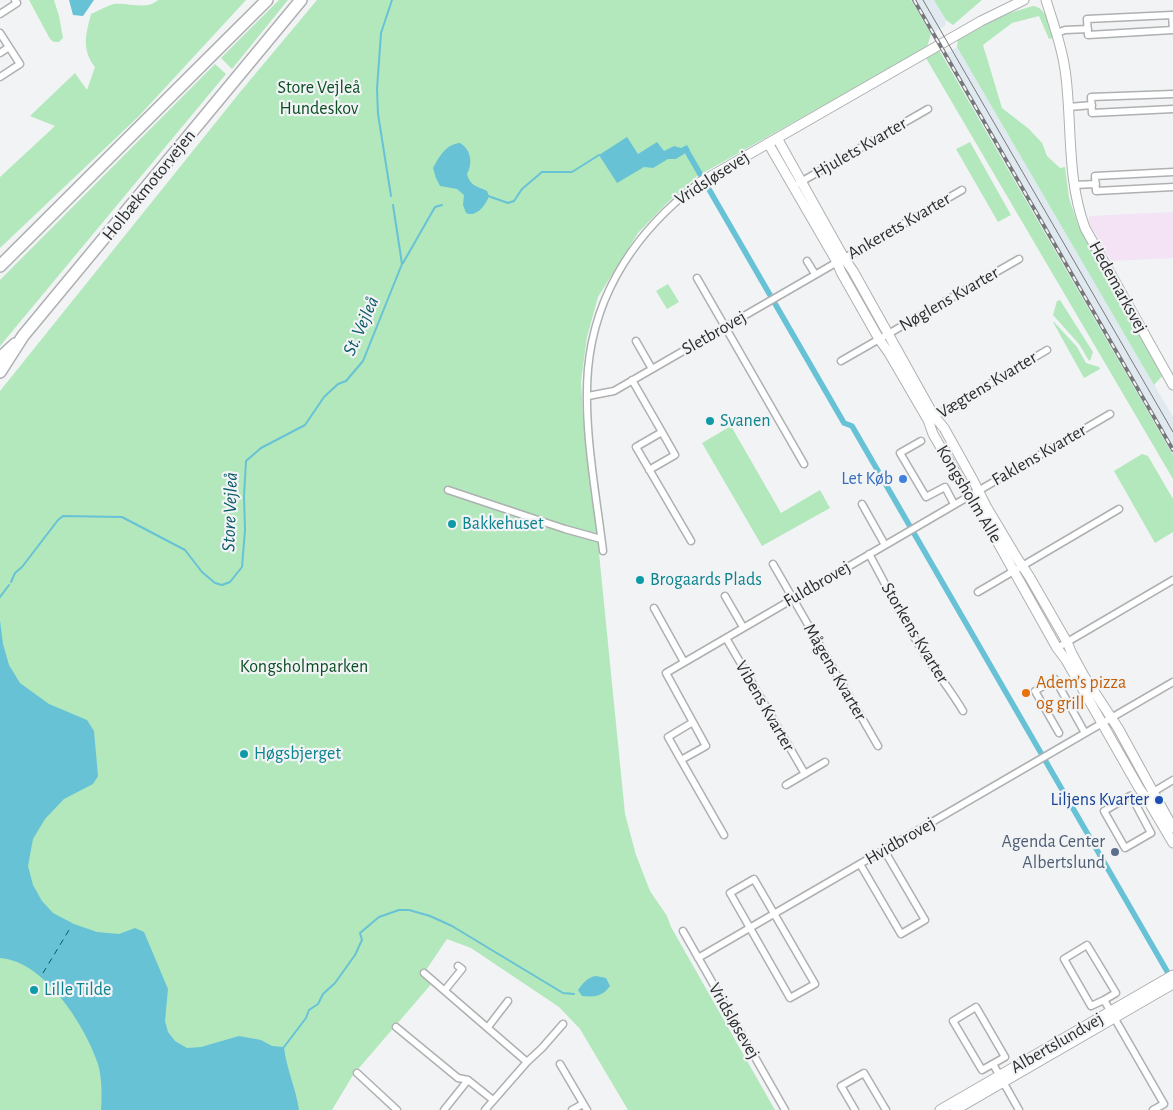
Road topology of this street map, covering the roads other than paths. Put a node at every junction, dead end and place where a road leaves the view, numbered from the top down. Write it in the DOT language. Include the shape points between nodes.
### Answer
graph roads {
  1 [pos="15,0"];
  2 [pos="267,0"];
  3 [pos="302,0"];
  4 [pos="1024,0"];
  5 [pos="1046,0"];
  6 [pos="0,14"];
  7 [pos="1088,29"];
  8 [pos="0,33"];
  9 [pos="1057,33"];
  10 [pos="9,47"];
  11 [pos="0,53"];
  12 [pos="0,77"];
  13 [pos="1173,94"];
  14 [pos="1092,105"];
  15 [pos="1069,107"];
  16 [pos="928,109"];
  17 [pos="1173,109"];
  18 [pos="777,138"];
  19 [pos="768,143"];
  20 [pos="1173,172"];
  21 [pos="699,183"];
  22 [pos="1096,184"];
  23 [pos="797,185"];
  24 [pos="1074,185"];
  25 [pos="1173,187"];
  26 [pos="962,190"];
  27 [pos="1019,259"];
  28 [pos="840,260"];
  29 [pos="807,261"];
  30 [pos="1,265"];
  31 [pos="815,274"];
  32 [pos="697,278"];
  33 [pos="725,328"];
  34 [pos="889,334"];
  35 [pos="23,336"];
  36 [pos="879,340"];
  37 [pos="636,341"];
  38 [pos="1047,350"];
  39 [pos="0,358"];
  40 [pos="841,361"];
  41 [pos="652,369"];
  42 [pos="0,372"];
  43 [pos="632,380"];
  44 [pos="1173,385"];
  45 [pos="588,396"];
  46 [pos="1110,414"];
  47 [pos="931,418"];
  48 [pos="662,432"];
  49 [pos="921,441"];
  50 [pos="804,464"];
  51 [pos="649,470"];
  52 [pos="448,490"];
  53 [pos="979,490"];
  54 [pos="969,496"];
  55 [pos="862,504"];
  56 [pos="954,504"];
  57 [pos="1118,509"];
  58 [pos="601,539"];
  59 [pos="690,542"];
  60 [pos="885,545"];
  61 [pos="603,551"];
  62 [pos="869,554"];
  63 [pos="774,564"];
  64 [pos="1023,566"];
  65 [pos="1014,572"];
  66 [pos="1173,580"];
  67 [pos="978,592"];
  68 [pos="725,596"];
  69 [pos="792,599"];
  70 [pos="654,608"];
  71 [pos="743,628"];
  72 [pos="726,638"];
  73 [pos="1067,642"];
  74 [pos="1057,648"];
  75 [pos="684,662"];
  76 [pos="1173,682"];
  77 [pos="963,711"];
  78 [pos="1111,718"];
  79 [pos="693,722"];
  80 [pos="1102,723"];
  81 [pos="1059,733"];
  82 [pos="1085,733"];
  83 [pos="878,746"];
  84 [pos="680,760"];
  85 [pos="825,762"];
  86 [pos="805,774"];
  87 [pos="1173,780"];
  88 [pos="786,785"];
  89 [pos="1149,794"];
  90 [pos="1135,803"];
  91 [pos="1173,828"];
  92 [pos="724,835"];
  93 [pos="1173,843"];
  94 [pos="884,850"];
  95 [pos="860,864"];
  96 [pos="774,913"];
  97 [pos="750,927"];
  98 [pos="683,931"];
  99 [pos="698,958"];
  100 [pos="458,966"];
  101 [pos="424,973"];
  102 [pos="1171,981"];
  103 [pos="446,990"];
  104 [pos="1104,1000"];
  105 [pos="508,1001"];
  106 [pos="1112,1015"];
  107 [pos="563,1024"];
  108 [pos="396,1027"];
  109 [pos="488,1027"];
  110 [pos="527,1062"];
  111 [pos="560,1064"];
  112 [pos="993,1064"];
  113 [pos="356,1073"];
  114 [pos="1002,1079"];
  115 [pos="468,1080"];
  116 [pos="493,1100"];
  117 [pos="585,1107"];
  118 [pos="397,1110"];
  119 [pos="444,1110"];
  120 [pos="485,1110"];
  121 [pos="572,1110"];
  122 [pos="785,1110"];
  123 [pos="855,1110"];
  124 [pos="886,1110"];
  125 [pos="940,1110"];
  126 [pos="955,1110"];
  127 [pos="1020,1110"];
  128 [pos="1153,1110"];
  1 -- 6 [label="street" via="17,3"];
  2 -- 30 [label="highway"];
  3 -- 35 [label="highway, Holbækmotorvejen"];
  4 -- 18 [label="street, Vridsløsevej" via="972,26"];
  5 -- 9 [label="street, Hedemarksvej"];
  7 -- 7 [label="street" via="1088,35 1173,30 1172,15 1087,19"];
  7 -- 9 [label="street"];
  8 -- 10 [label="street"];
  9 -- 15 [label="street, Hedemarksvej" via="1064,60"];
  10 -- 11 [label="street"];
  10 -- 12 [label="street" via="20,64"];
  13 -- 14 [label="street" via="1091,97"];
  14 -- 15 [label="street"];
  14 -- 17 [label="street" via="1092,113"];
  15 -- 24 [label="street, Hedemarksvej"];
  16 -- 23 [label="street, Hjulets Kvarter"];
  18 -- 19 [label="street, Vridsløsevej"];
  18 -- 23 [label="street, Kongsholm Alle"];
  19 -- 21 [label="street, Vridsløsevej"];
  19 -- 23 [label="street, Kongsholm Alle"];
  20 -- 22 [label="street" via="1095,176"];
  21 -- 45 [label="street, Vridsløsevej" via="653,223 622,265 598,321 589,360"];
  22 -- 24 [label="street"];
  22 -- 25 [label="street" via="1096,191"];
  23 -- 28 [label="street, Kongsholm Alle"];
  24 -- 44 [label="street, Hedemarksvej" via="1085,228"];
  26 -- 28 [label="street, Ankerets Kvarter"];
  27 -- 34 [label="street, Nøglens Kvarter"];
  28 -- 31 [label="street, Sletbrovej"];
  28 -- 34 [label="street, Kongsholm Alle" via="853,271"];
  28 -- 36 [label="street, Kongsholm Alle" via="841,272"];
  29 -- 31 [label="street"];
  31 -- 33 [label="street, Sletbrovej"];
  32 -- 33 [label="street"];
  33 -- 41 [label="street, Sletbrovej"];
  33 -- 50 [label="street"];
  34 -- 36 [label="street, Nøglens Kvarter"];
  34 -- 47 [label="street, Kongsholm Alle"];
  35 -- 39 [label="highway"];
  35 -- 42 [label="highway, Holbækmotorvejen"];
  36 -- 40 [label="street, Nøglens Kvarter"];
  36 -- 47 [label="street, Kongsholm Alle"];
  37 -- 41 [label="street"];
  38 -- 47 [label="street, Vægtens Kvarter"];
  41 -- 43 [label="street, Sletbrovej"];
  43 -- 45 [label="street, Sletbrovej" via="614,391"];
  43 -- 48 [label="street"];
  45 -- 58 [label="street, Vridsløsevej"];
  46 -- 53 [label="street, Faklens Kvarter"];
  47 -- 53 [label="street, Kongsholm Alle" via="944,428"];
  47 -- 54 [label="street, Kongsholm Alle" via="933,434"];
  48 -- 51 [label="street" via="636,447"];
  48 -- 51 [label="street" via="676,455"];
  49 -- 56 [label="street" via="900,453 926,497 944,487"];
  51 -- 59 [label="street"];
  52 -- 58 [label="street"];
  53 -- 54 [label="street, Faklens Kvarter"];
  53 -- 64 [label="street, Kongsholm Alle"];
  54 -- 56 [label="street, Fuldbrovej"];
  54 -- 65 [label="street, Kongsholm Alle"];
  55 -- 60 [label="street"];
  56 -- 60 [label="street, Fuldbrovej"];
  57 -- 64 [label="street"];
  58 -- 61 [label="street, Vridsløsevej"];
  60 -- 62 [label="street, Fuldbrovej"];
  62 -- 69 [label="street, Fuldbrovej"];
  62 -- 77 [label="street, Storkens Kvarter" via="930,663"];
  63 -- 69 [label="street, Mågens Kvarter"];
  64 -- 65 [label="street"];
  64 -- 73 [label="street, Kongsholm Alle"];
  65 -- 67 [label="street"];
  65 -- 74 [label="street, Kongsholm Alle"];
  66 -- 73 [label="street"];
  68 -- 71 [label="street"];
  69 -- 71 [label="street, Fuldbrovej"];
  69 -- 83 [label="street, Mågens Kvarter"];
  70 -- 75 [label="street"];
  71 -- 72 [label="street, Fuldbrovej"];
  72 -- 75 [label="street, Fuldbrovej"];
  72 -- 86 [label="street, Vibens Kvarter"];
  73 -- 74 [label="street"];
  73 -- 78 [label="street, Kongsholm Alle"];
  74 -- 80 [label="street, Kongsholm Alle"];
  75 -- 79 [label="street, Fuldbrovej" via="666,673"];
  76 -- 78 [label="street, Hvidbrovej"];
  78 -- 80 [label="street, Hvidbrovej"];
  78 -- 89 [label="street, Kongsholm Alle"];
  79 -- 84 [label="street" via="668,737"];
  79 -- 84 [label="street" via="706,746"];
  80 -- 82 [label="street, Hvidbrovej"];
  80 -- 89 [label="street, Kongsholm Alle"];
  81 -- 82 [label="street" via="1035,691 1055,680"];
  82 -- 94 [label="street, Hvidbrovej"];
  84 -- 92 [label="street"];
  85 -- 86 [label="street"];
  86 -- 88 [label="street"];
  87 -- 89 [label="street"];
  89 -- 90 [label="street"];
  89 -- 91 [label="street, Kongsholm Alle"];
  89 -- 93 [label="street, Kongsholm Alle"];
  90 -- 90 [label="street" via="1130,796 1104,811 1125,848 1151,833"];
  94 -- 95 [label="street, Hvidbrovej"];
  94 -- 95 [label="street" via="925,920 901,934"];
  95 -- 96 [label="street, Hvidbrovej"];
  96 -- 97 [label="street, Hvidbrovej"];
  96 -- 97 [label="street" via="754,879 730,893"];
  96 -- 97 [label="street" via="815,984 799,994 790,998"];
  97 -- 99 [label="street, Hvidbrovej"];
  98 -- 99 [label="street, Vridsløsevej"];
  99 -- 122 [label="street, Vridsløsevej"];
  100 -- 103 [label="street" via="462,970"];
  101 -- 103 [label="street"];
  102 -- 106 [label="street, Albertslundvej"];
  103 -- 109 [label="street"];
  104 -- 104 [label="street" via="1116,993 1087,945 1064,959 1091,1006"];
  104 -- 106 [label="street"];
  105 -- 109 [label="street"];
  106 -- 114 [label="street, Albertslundvej"];
  106 -- 128 [label="street" via="1164,1104"];
  107 -- 110 [label="street"];
  108 -- 115 [label="street" via="458,1078"];
  109 -- 110 [label="street"];
  110 -- 116 [label="street"];
  111 -- 117 [label="street"];
  112 -- 112 [label="street" via="1005,1057 976,1007 953,1021 982,1070"];
  112 -- 114 [label="street"];
  113 -- 118 [label="street"];
  114 -- 125 [label="street, Albertslundvej"];
  114 -- 126 [label="street, Albertslundvej"];
  114 -- 127 [label="street"];
  115 -- 116 [label="street"];
  115 -- 119 [label="street"];
  116 -- 120 [label="street"];
  117 -- 121 [label="street"];
  123 -- 124 [label="street" via="841,1086 864,1072"];
}
